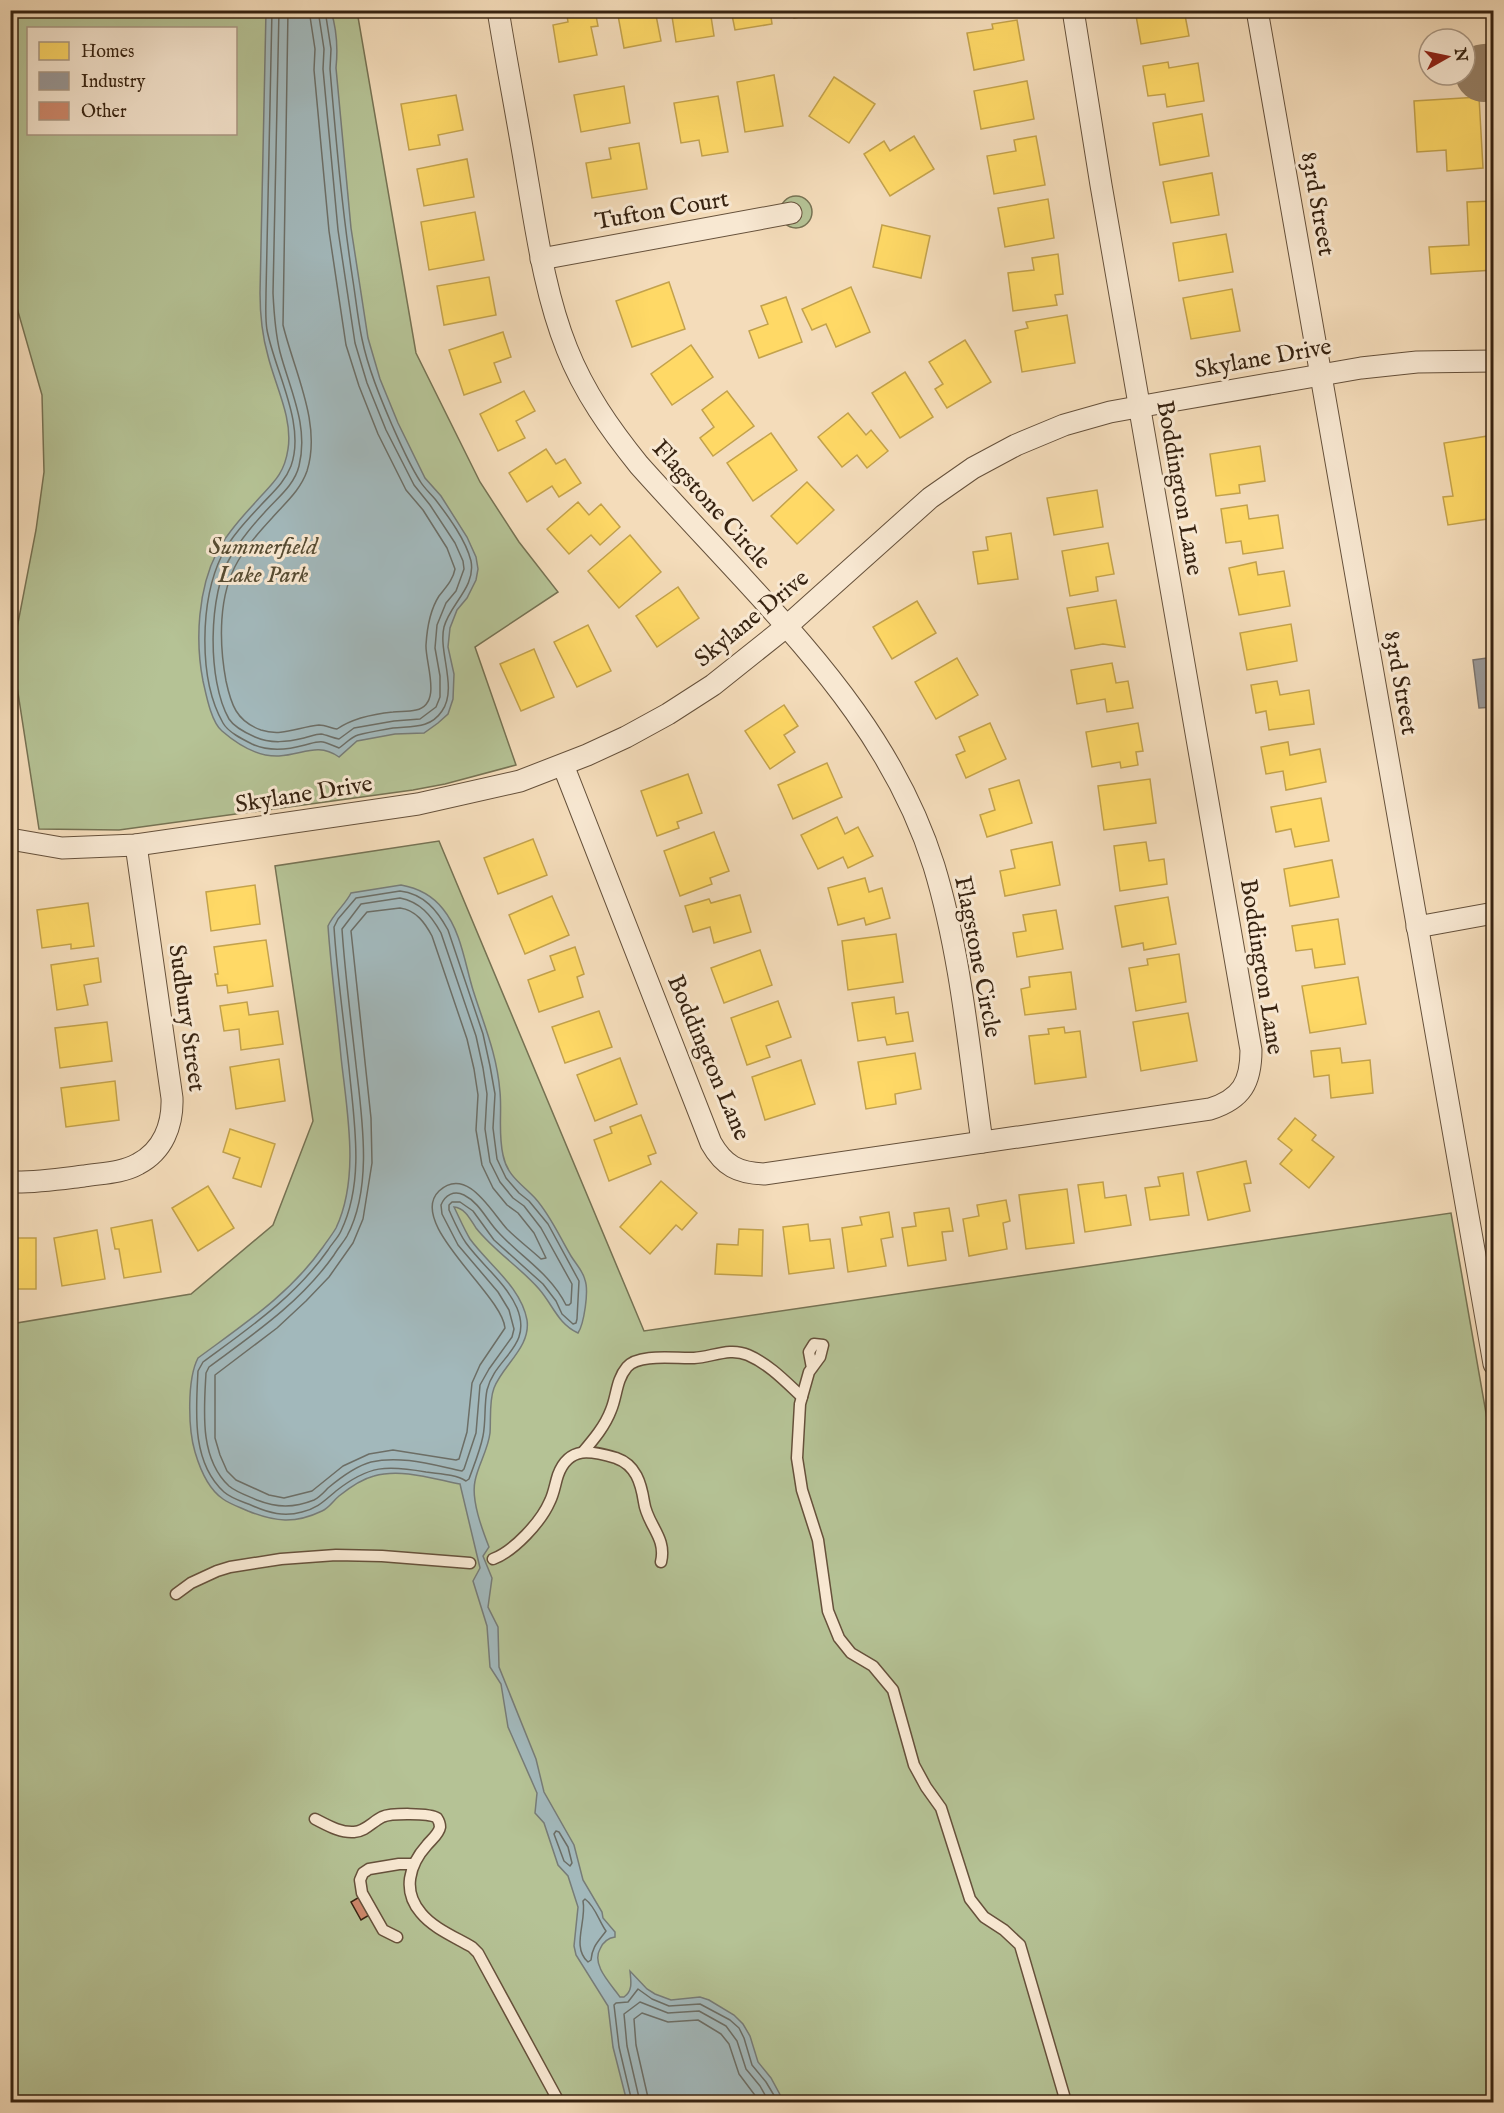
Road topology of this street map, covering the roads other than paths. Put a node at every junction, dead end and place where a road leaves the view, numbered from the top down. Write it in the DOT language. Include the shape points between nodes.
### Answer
graph roads {
  1 [pos="498,10"];
  2 [pos="1073,10"];
  3 [pos="1257,10"];
  4 [pos="791,213"];
  5 [pos="541,259"];
  6 [pos="1494,361"];
  7 [pos="1321,375"];
  8 [pos="1139,407"];
  9 [pos="787,626"];
  10 [pos="563,765"];
  11 [pos="10,839"];
  12 [pos="136,845"];
  13 [pos="1494,913"];
  14 [pos="1417,927"];
  15 [pos="982,1142"];
  16 [pos="10,1182"];
  17 [pos="1494,1364"];
  18 [pos="812,1368"];
  19 [pos="802,1397"];
  20 [pos="583,1452"];
  21 [pos="493,1559"];
  22 [pos="661,1562"];
  23 [pos="470,1563"];
  24 [pos="176,1594"];
  25 [pos="315,1819"];
  26 [pos="413,1864"];
  27 [pos="397,1936"];
  28 [pos="559,2103"];
  29 [pos="1066,2103"];
  1 -- 5 [label="street, Flagstone Circle"];
  2 -- 8 [label="street, Boddington Lane"];
  3 -- 7 [label="street, 83rd Street"];
  4 -- 5 [label="street, Tufton Court"];
  5 -- 9 [label="street, Flagstone Circle" via="568,350 602,415 639,465"];
  6 -- 7 [label="street, Skylane Drive" via="1418,362"];
  7 -- 8 [label="street, Skylane Drive"];
  7 -- 14 [label="street, 83rd Street"];
  8 -- 9 [label="street, Skylane Drive" via="1064,425 973,468 930,498"];
  8 -- 15 [label="street, Boddington Lane" via="1251,1050 1251,1069 1237,1096 1210,1109"];
  9 -- 10 [label="street, Skylane Drive" via="713,685 668,714"];
  9 -- 15 [label="street, Flagstone Circle" via="858,713 913,811 948,919"];
  10 -- 12 [label="street, Skylane Drive" via="446,799"];
  10 -- 15 [label="street, Boddington Lane" via="711,1143 730,1166 764,1174"];
  11 -- 12 [label="street, Skylane Drive" via="62,848"];
  12 -- 16 [label="street, Sudbury Street" via="172,1098 168,1132 156,1151 138,1164 117,1171"];
  13 -- 14 [label="street"];
  14 -- 17 [label="street, 83rd Street"];
  18 -- 19 [label="lane"];
  19 -- 20 [label="lane" via="764,1364 746,1354 646,1359 628,1365 611,1410"];
  19 -- 29 [label="lane" via="797,1458 802,1490 818,1540 828,1611 839,1638 851,1653 873,1666 893,1690 914,1765 941,1808 969,1899 984,1917 1020,1945"];
  20 -- 21 [label="lane" via="562,1467 552,1499 538,1522 509,1550"];
  20 -- 22 [label="lane" via="622,1460 636,1472 649,1520 663,1545"];
  23 -- 24 [label="lane" via="382,1556 289,1558 217,1571"];
  25 -- 26 [label="lane" via="335,1829 356,1832 389,1815 433,1815 439,1822 438,1832"];
  26 -- 27 [label="lane" via="369,1869 360,1880 362,1893 383,1930"];
  26 -- 28 [label="lane" via="410,1889 416,1905 432,1922 478,1953"];
}
